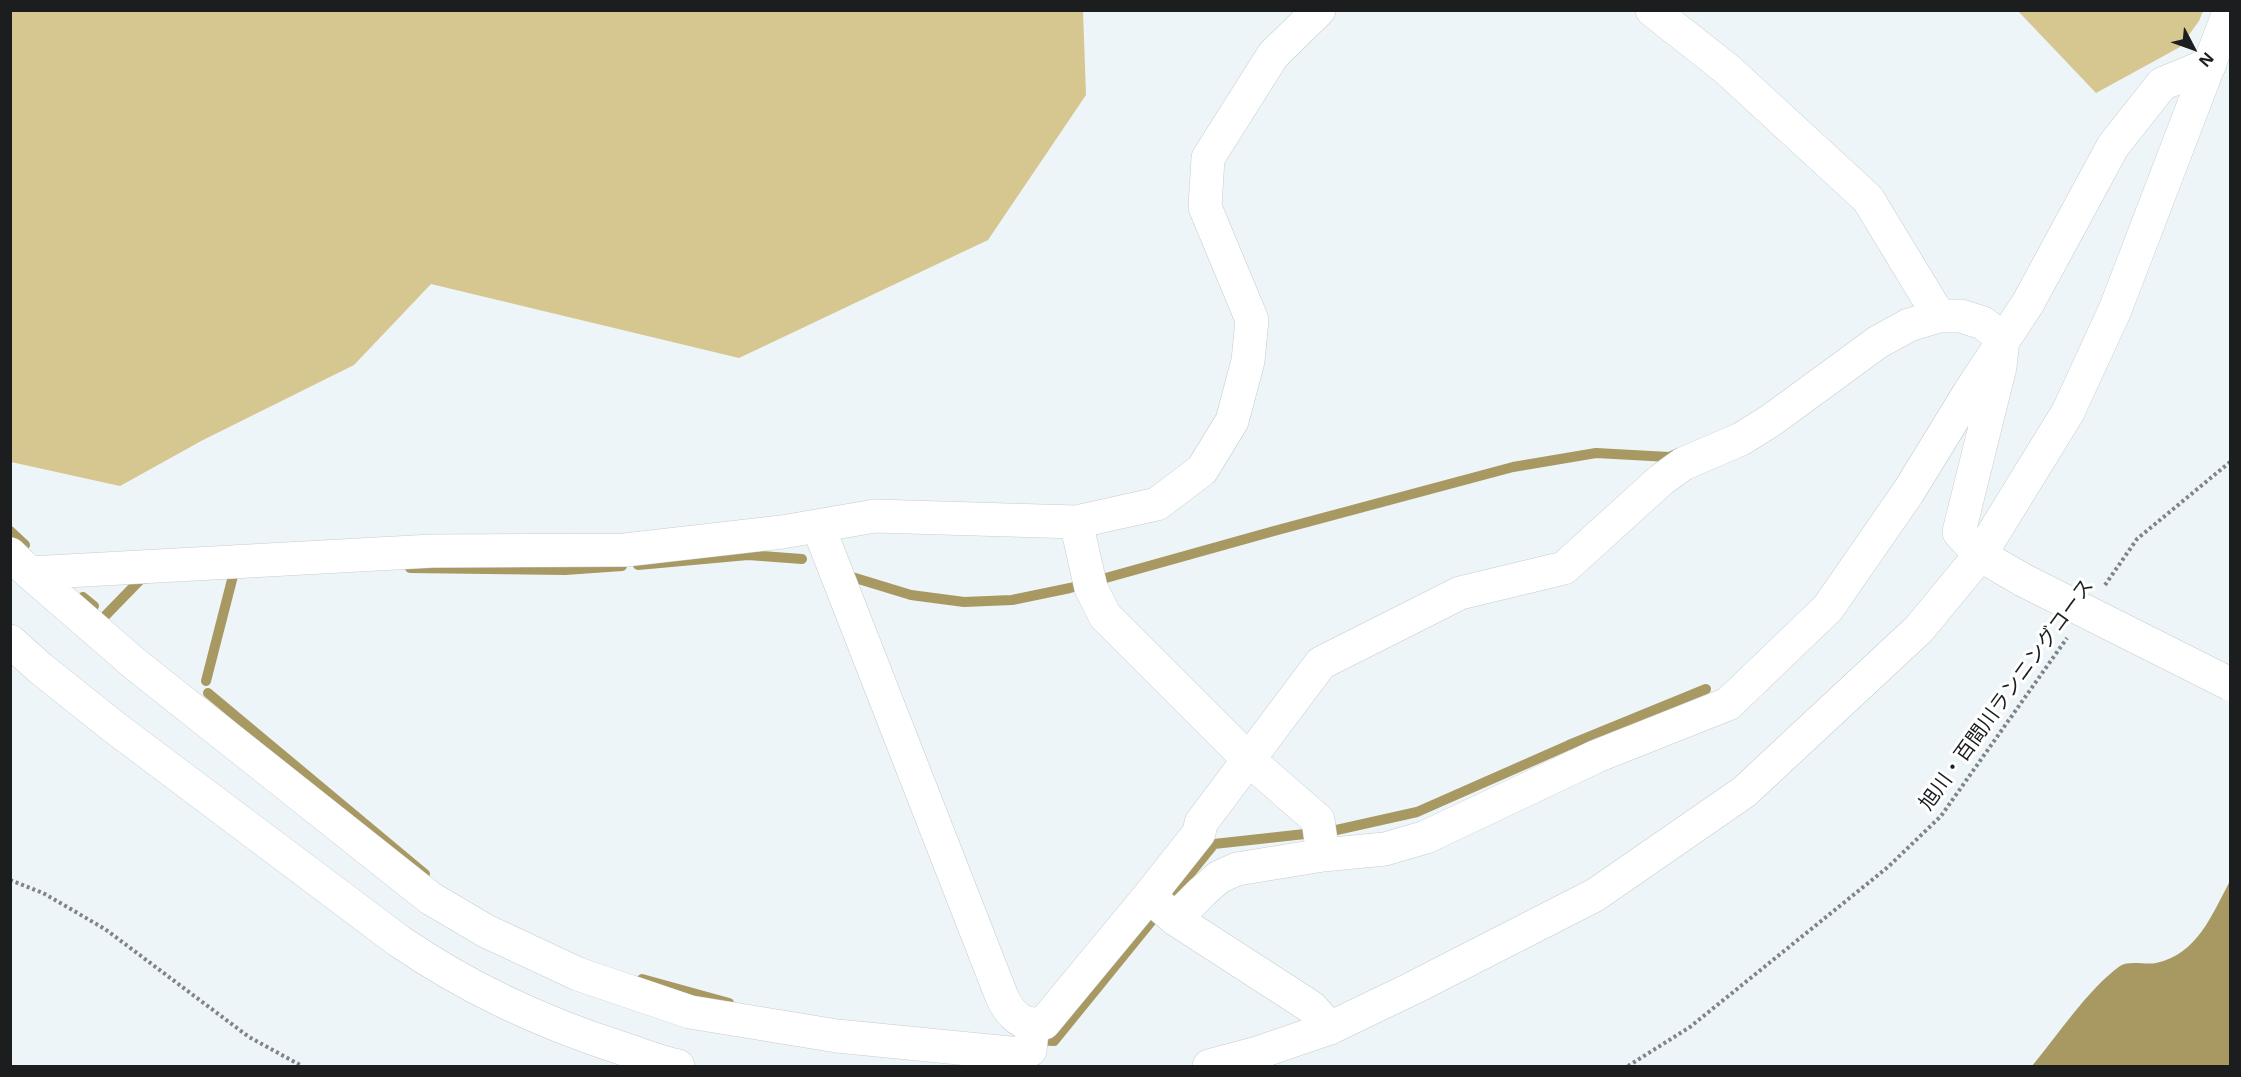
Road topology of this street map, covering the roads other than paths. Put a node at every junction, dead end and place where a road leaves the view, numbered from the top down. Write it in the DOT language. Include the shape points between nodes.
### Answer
graph roads {
  1 [pos="1319,10"];
  2 [pos="1652,10"];
  3 [pos="2229,10"];
  4 [pos="2210,64"];
  5 [pos="1939,316"];
  6 [pos="2003,339"];
  7 [pos="1076,522"];
  8 [pos="818,526"];
  9 [pos="1980,555"];
  10 [pos="20,563"];
  11 [pos="10,641"];
  12 [pos="2230,684"];
  13 [pos="1248,759"];
  14 [pos="1321,840"];
  15 [pos="1162,908"];
  16 [pos="1330,1028"];
  17 [pos="1032,1034"];
  18 [pos="678,1066"];
  19 [pos="1209,1066"];
  1 -- 7 [label="street" via="1273,55 1208,158 1205,207 1252,320 1248,361 1232,421 1202,470 1157,504"];
  2 -- 5 [label="street" via="1728,70 1868,199"];
  3 -- 4 [label="street"];
  4 -- 6 [label="street" via="2163,84 2113,146 2028,303"];
  4 -- 9 [label="street" via="2115,310 2072,402"];
  5 -- 6 [label="street" via="1961,316 1983,323"];
  5 -- 13 [label="street" via="1909,325 1878,342 1770,421 1741,439 1683,464 1564,568 1460,593 1321,663"];
  6 -- 9 [label="street" via="2000,367 1959,532"];
  6 -- 14 [label="street" via="1909,491 1828,608 1728,704 1597,756 1426,837 1385,849"];
  7 -- 8 [label="street" via="875,516"];
  7 -- 13 [label="street" via="1089,582 1105,616"];
  8 -- 10 [label="street" via="625,550 432,551"];
  8 -- 17 [label="street" via="1002,998"];
  9 -- 12 [label="street, bridge"];
  9 -- 16 [label="street" via="1919,629 1744,792 1595,895"];
  10 -- 17 [label="street" via="135,664 430,898 507,941 578,974 690,1012 837,1036 1010,1054 1030,1050"];
  11 -- 18 [label="street" via="114,727 437,967 538,1018"];
  13 -- 14 [label="street" via="1318,820"];
  13 -- 15 [label="street" via="1200,824"];
  14 -- 15 [label="street" via="1237,869 1219,877 1202,892"];
  15 -- 16 [label="street" via="1311,1007"];
  15 -- 17 [label="street"];
  16 -- 19 [label="street"];
}
